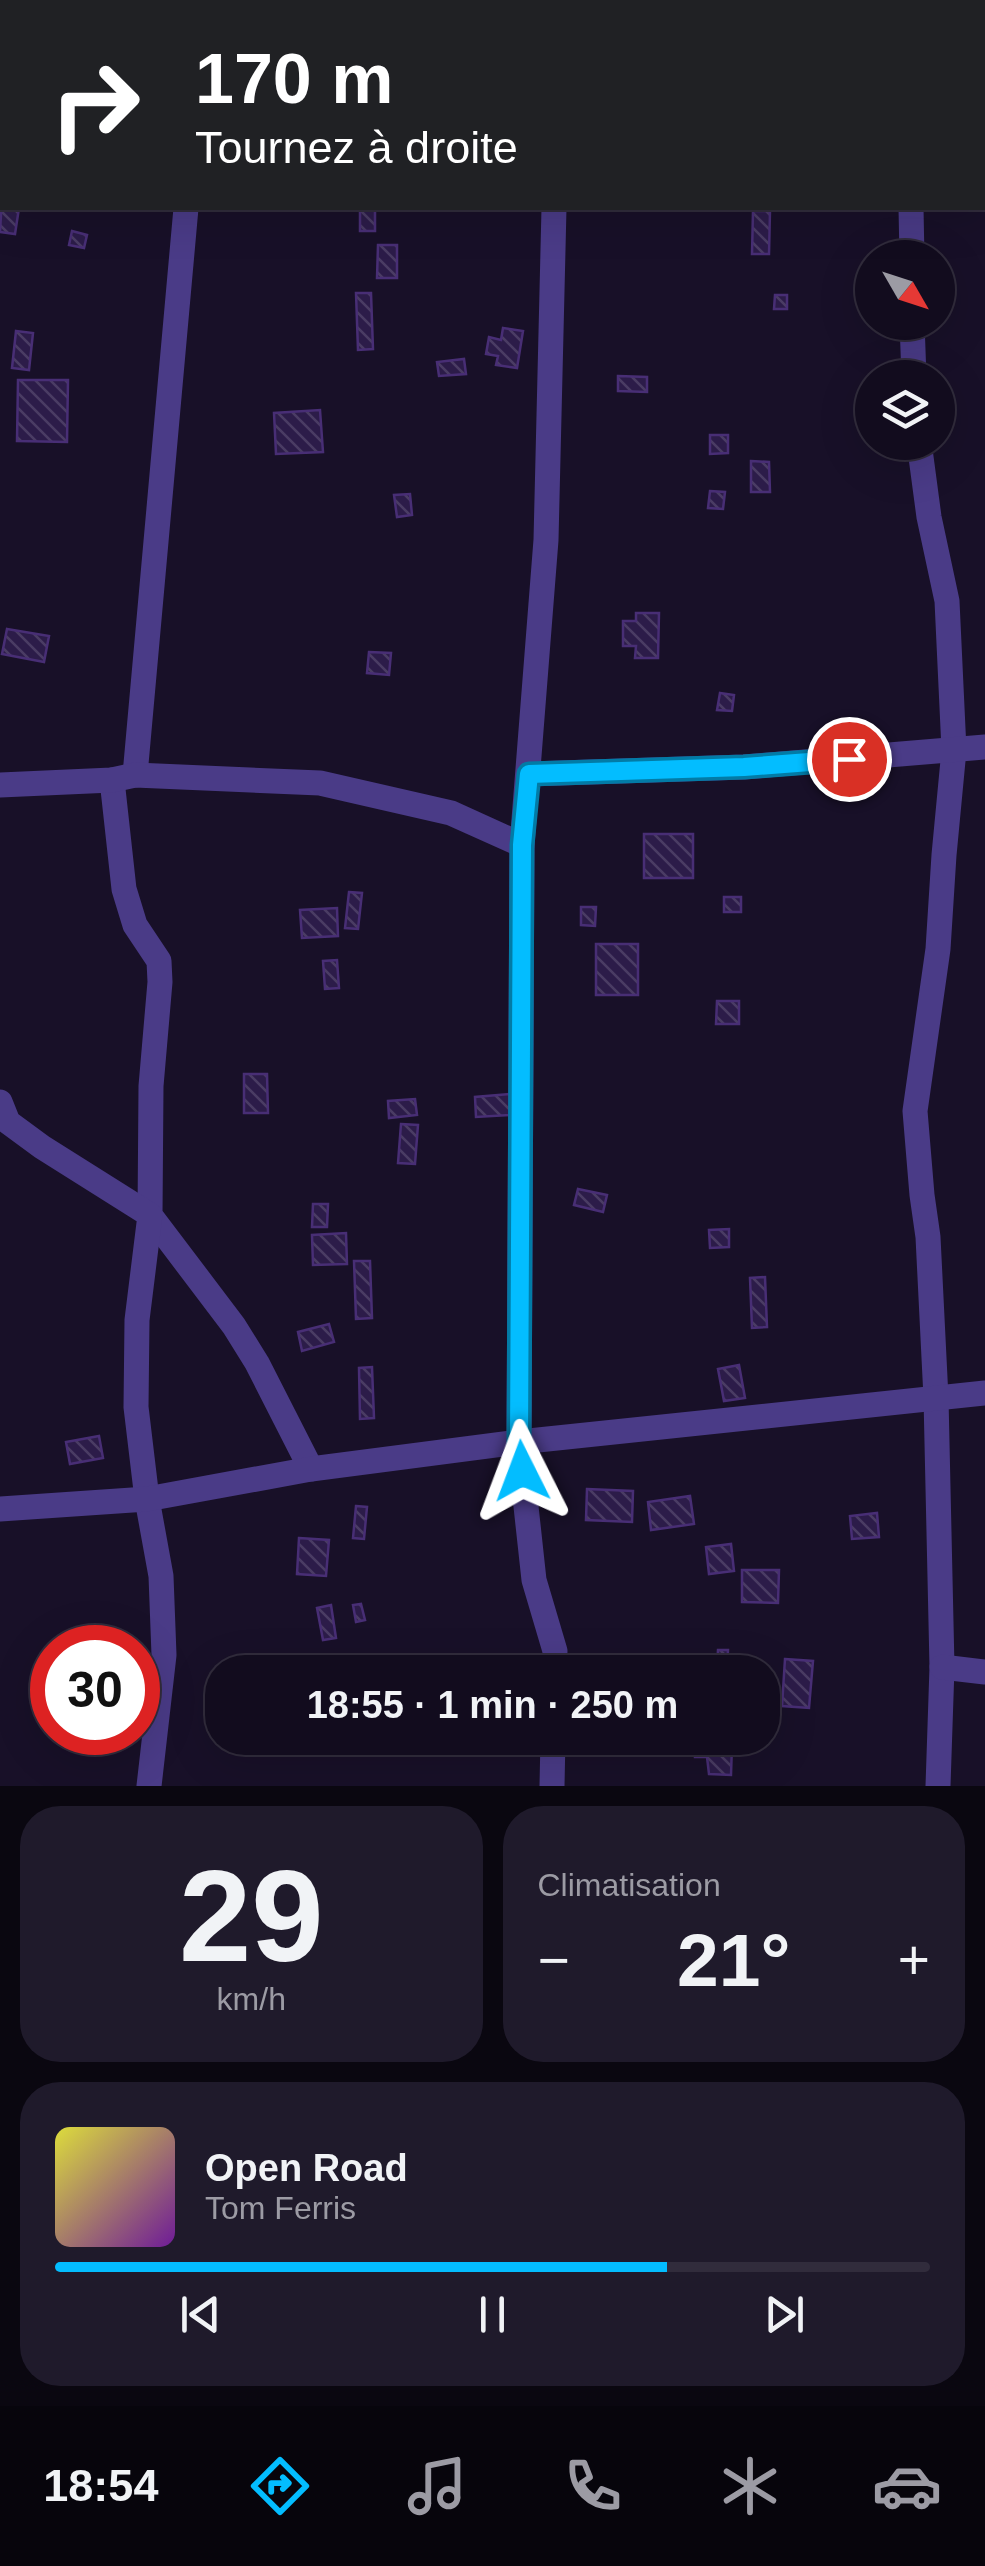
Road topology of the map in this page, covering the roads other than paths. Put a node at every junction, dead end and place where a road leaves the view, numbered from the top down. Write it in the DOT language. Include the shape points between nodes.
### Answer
graph roads {
  1 [pos="186,210"];
  2 [pos="554,210"];
  3 [pos="911,210"];
  4 [pos="912,240"];
  5 [pos="922,460"];
  6 [pos="985,747"];
  7 [pos="954,750"];
  8 [pos="529,774"];
  9 [pos="124,778"];
  10 [pos="0,785"];
  11 [pos="522,845"];
  12 [pos="0,1102"];
  13 [pos="150,1215"];
  14 [pos="985,1393"];
  15 [pos="936,1398"];
  16 [pos="519,1442"];
  17 [pos="311,1469"];
  18 [pos="146,1498"];
  19 [pos="0,1509"];
  20 [pos="554,1655"];
  21 [pos="942,1667"];
  22 [pos="985,1672"];
  23 [pos="553,1755"];
  24 [pos="149,1786"];
  25 [pos="552,1786"];
  26 [pos="938,1786"];
  1 -- 9 [label="street"];
  2 -- 8 [label="street" via="546,540"];
  3 -- 4 [label="street"];
  5 -- 7 [label="street" via="948,601"];
  6 -- 7 [label="street"];
  7 -- 8 [label="street" via="744,767"];
  7 -- 15 [label="street" via="938,949 915,1112"];
  8 -- 11 [label="street"];
  9 -- 10 [label="street"];
  9 -- 11 [label="street" via="320,783 451,812"];
  9 -- 13 [label="street" via="124,890 135,925 158,961 160,982"];
  11 -- 16 [label="street"];
  12 -- 13 [label="street" via="8,1122"];
  13 -- 17 [label="street" via="234,1326"];
  13 -- 18 [label="street" via="136,1407"];
  14 -- 15 [label="street"];
  15 -- 16 [label="street"];
  15 -- 21 [label="street"];
  16 -- 17 [label="street"];
  16 -- 20 [label="street" via="534,1580"];
  17 -- 18 [label="street"];
  18 -- 19 [label="street"];
  18 -- 24 [label="street" via="161,1576 164,1655"];
  21 -- 22 [label="street"];
  21 -- 26 [label="street"];
  23 -- 25 [label="street"];
}
